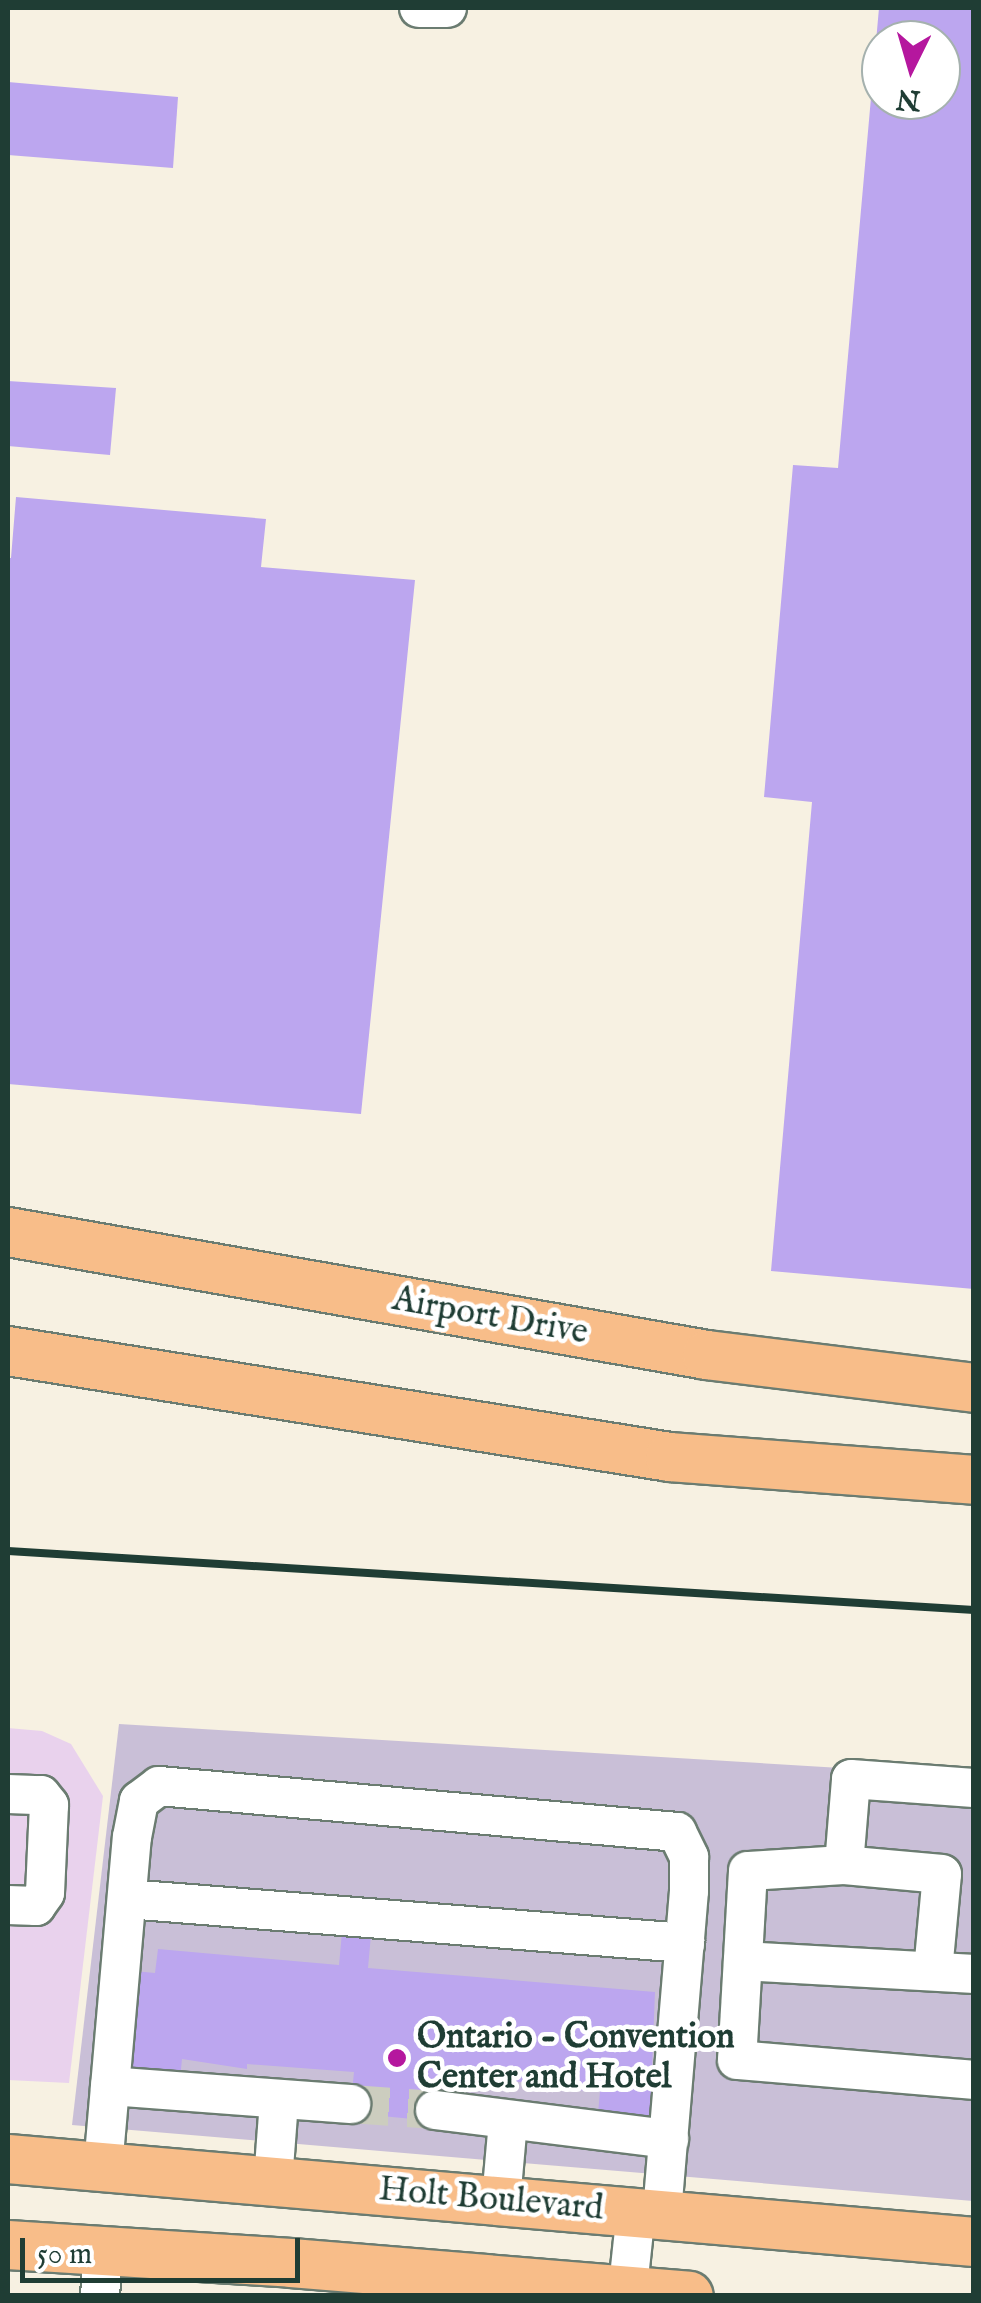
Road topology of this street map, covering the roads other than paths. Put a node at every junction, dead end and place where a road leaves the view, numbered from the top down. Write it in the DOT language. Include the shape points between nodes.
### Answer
graph roads {
  1 [pos="419,8"];
  2 [pos="446,8"];
  3 [pos="8,1232"];
  4 [pos="8,1351"];
  5 [pos="974,1388"];
  6 [pos="974,1480"];
  7 [pos="974,1788"];
  8 [pos="8,1794"];
  9 [pos="844,1866"];
  10 [pos="127,1898"];
  11 [pos="8,1905"];
  12 [pos="684,1943"];
  13 [pos="742,1961"];
  14 [pos="933,1971"];
  15 [pos="974,1974"];
  16 [pos="974,2080"];
  17 [pos="110,2086"];
  18 [pos="279,2102"];
  19 [pos="351,2104"];
  20 [pos="435,2110"];
  21 [pos="508,2122"];
  22 [pos="668,2139"];
  23 [pos="8,2159"];
  24 [pos="103,2167"];
  25 [pos="273,2181"];
  26 [pos="501,2200"];
  27 [pos="649,2213"];
  28 [pos="974,2242"];
  29 [pos="8,2246"];
  30 [pos="102,2273"];
  31 [pos="628,2293"];
  32 [pos="688,2296"];
  1 -- 2 [label="street"];
  3 -- 5 [label="main road, Airport Drive" via="706,1355"];
  4 -- 6 [label="main road" via="670,1457"];
  7 -- 9 [label="street" via="851,1779"];
  8 -- 11 [label="street" via="41,1795 49,1805 46,1893 36,1906"];
  9 -- 13 [label="street" via="748,1872"];
  9 -- 14 [label="street" via="942,1874"];
  10 -- 12 [label="street"];
  10 -- 12 [label="street" via="139,1801 159,1786 677,1832 689,1857"];
  10 -- 17 [label="street"];
  12 -- 22 [label="street"];
  13 -- 14 [label="street"];
  13 -- 16 [label="street" via="737,2060"];
  14 -- 15 [label="street"];
  17 -- 18 [label="street"];
  17 -- 24 [label="street"];
  18 -- 19 [label="street"];
  18 -- 25 [label="street"];
  20 -- 21 [label="street"];
  21 -- 22 [label="street"];
  21 -- 26 [label="street"];
  22 -- 27 [label="street"];
  23 -- 24 [label="main road, Holt Boulevard"];
  24 -- 25 [label="main road, Holt Boulevard"];
  25 -- 26 [label="main road, Holt Boulevard"];
  26 -- 27 [label="main road, Holt Boulevard"];
  27 -- 28 [label="main road, Holt Boulevard"];
  27 -- 31 [label="street"];
  29 -- 30 [label="main road"];
  30 -- 31 [label="main road"];
  31 -- 32 [label="main road"];
}
